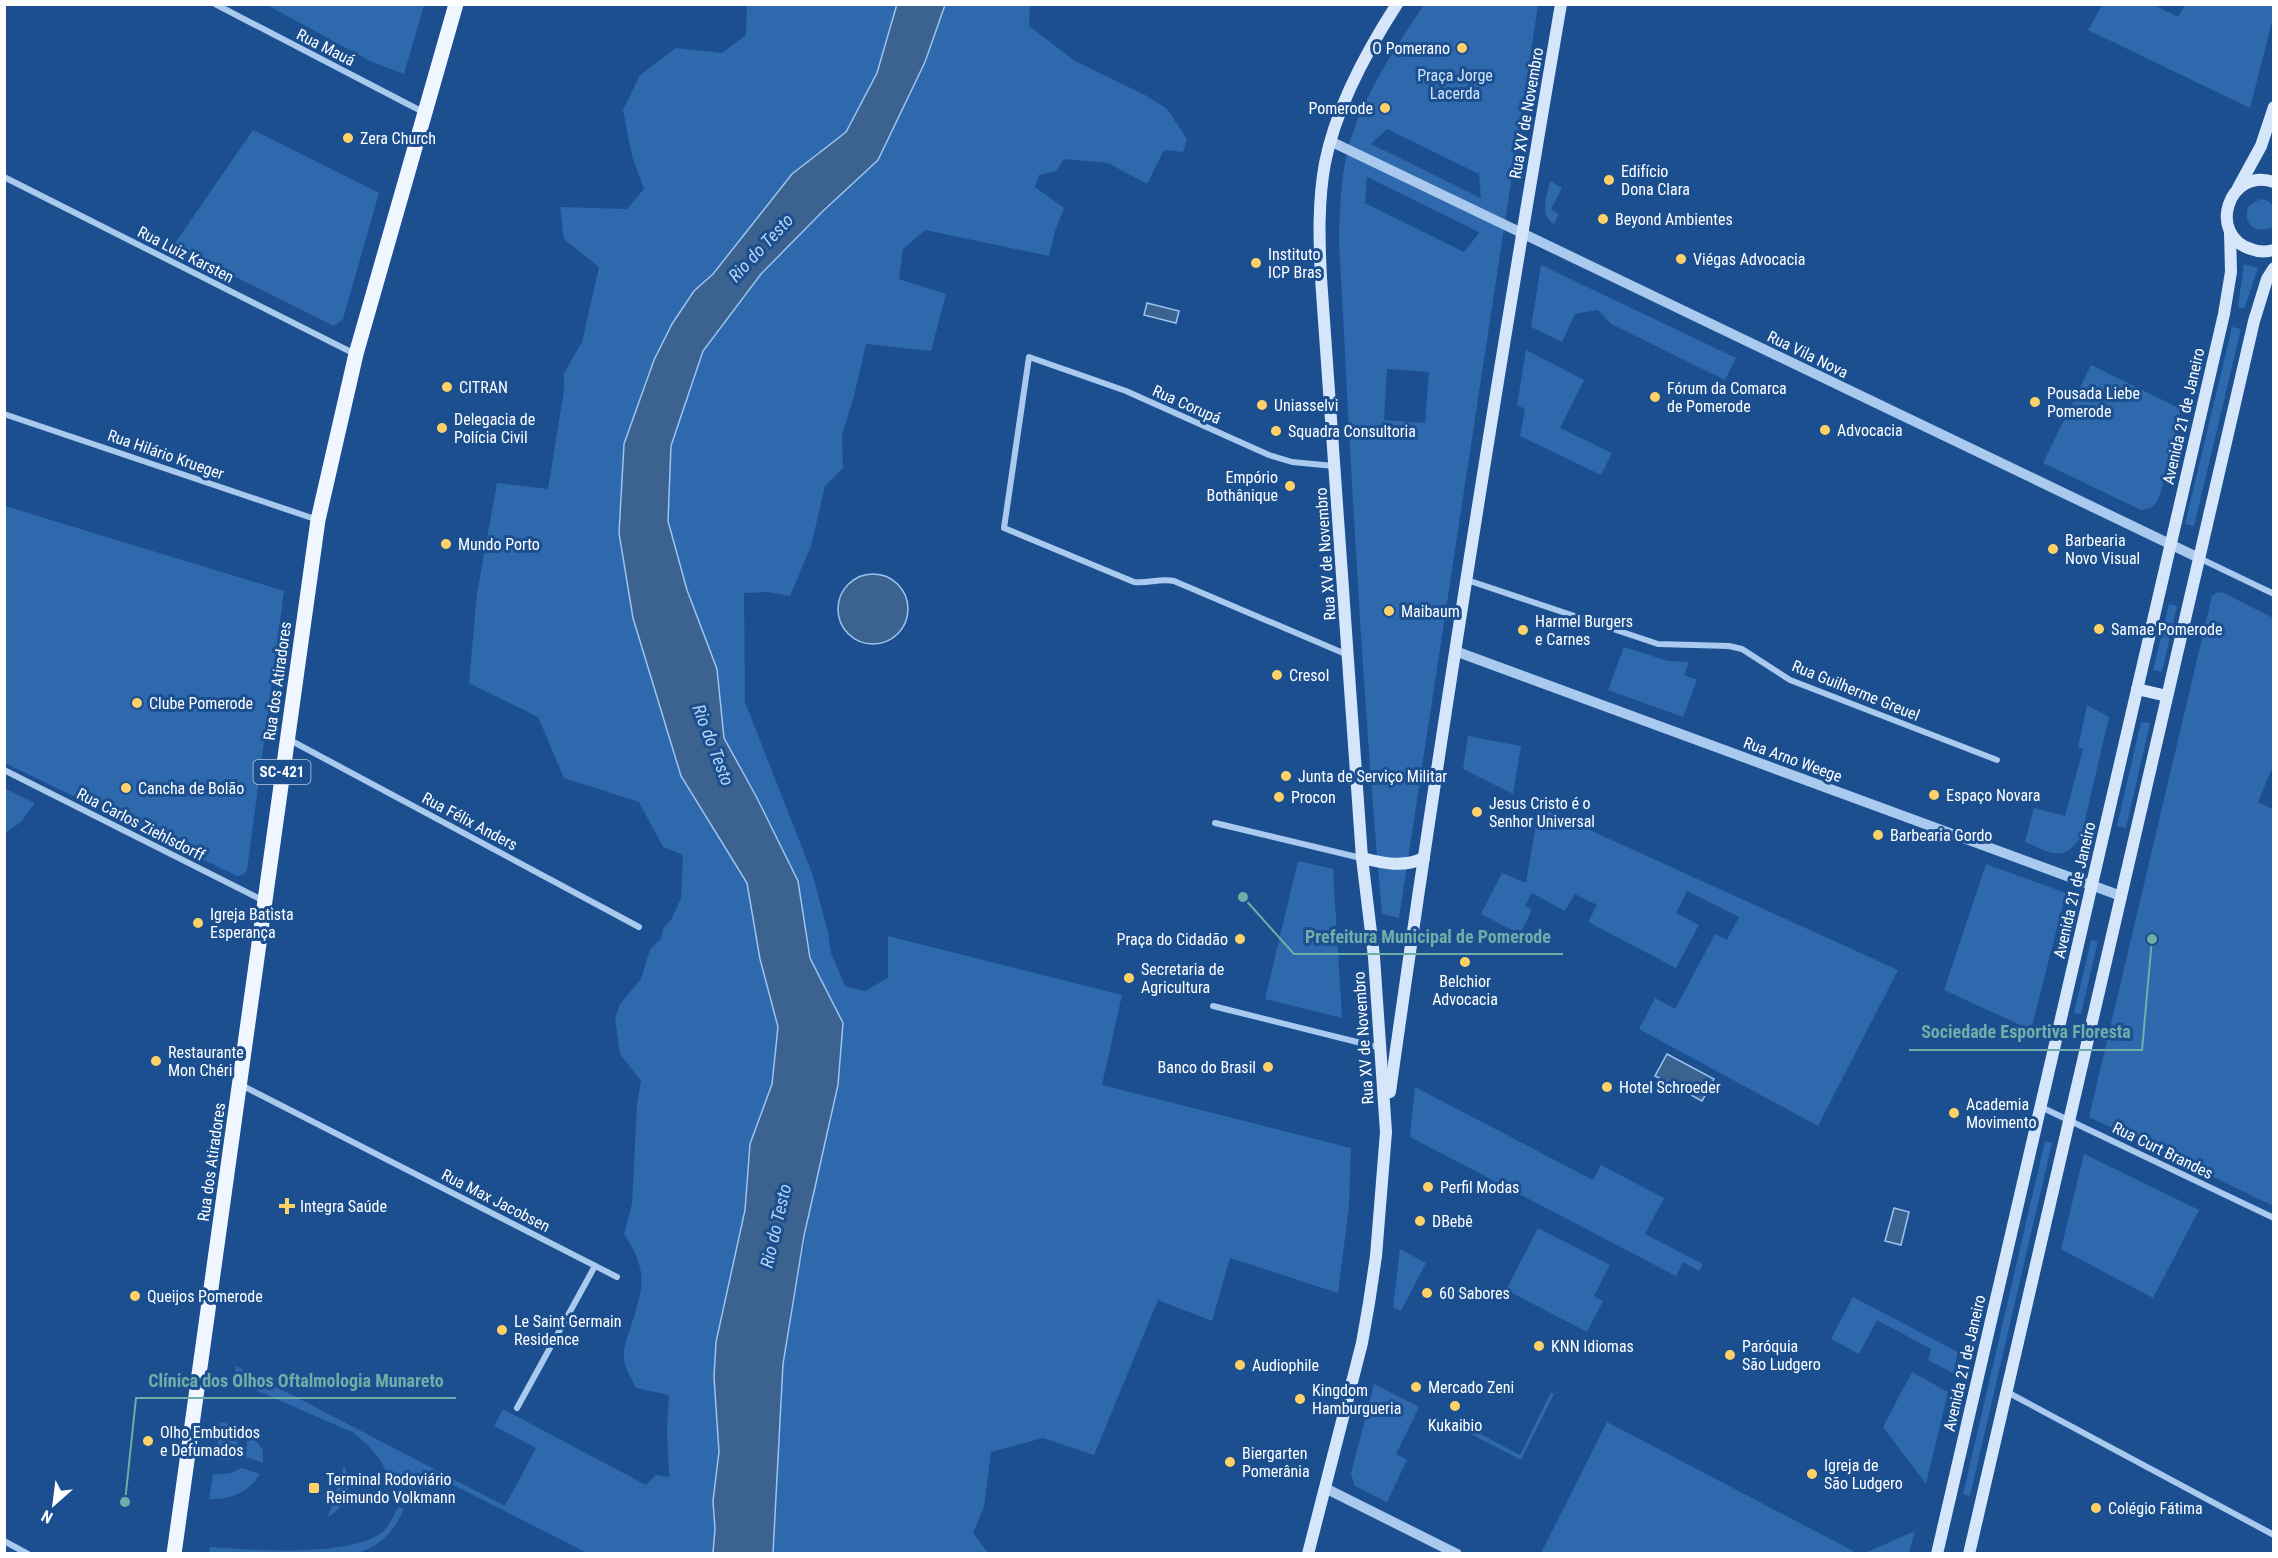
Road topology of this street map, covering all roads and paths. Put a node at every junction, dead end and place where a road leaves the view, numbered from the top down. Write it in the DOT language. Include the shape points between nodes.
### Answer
graph roads {
  1 [pos="215,4"];
  2 [pos="456,4"];
  3 [pos="1397,4"];
  4 [pos="1561,4"];
  5 [pos="2274,107"];
  6 [pos="425,113"];
  7 [pos="1330,141"];
  8 [pos="4,177"];
  9 [pos="2274,182"];
  10 [pos="2237,190"];
  11 [pos="2230,232"];
  12 [pos="1522,233"];
  13 [pos="2274,250"];
  14 [pos="2274,268"];
  15 [pos="356,354"];
  16 [pos="4,414"];
  17 [pos="1335,466"];
  18 [pos="318,520"];
  19 [pos="2171,544"];
  20 [pos="2199,558"];
  21 [pos="1466,580"];
  22 [pos="2274,594"];
  23 [pos="1455,651"];
  24 [pos="1348,655"];
  25 [pos="2137,689"];
  26 [pos="2168,696"];
  27 [pos="287,738"];
  28 [pos="1997,760"];
  29 [pos="4,770"];
  30 [pos="1215,823"];
  31 [pos="1362,858"];
  32 [pos="1424,858"];
  33 [pos="2092,885"];
  34 [pos="2121,896"];
  35 [pos="265,902"];
  36 [pos="639,927"];
  37 [pos="1213,1006"];
  38 [pos="1382,1048"];
  39 [pos="241,1084"];
  40 [pos="2040,1107"];
  41 [pos="1386,1117"];
  42 [pos="2070,1120"];
  43 [pos="2274,1218"];
  44 [pos="595,1266"];
  45 [pos="617,1277"];
  46 [pos="2007,1392"];
  47 [pos="517,1408"];
  48 [pos="1325,1488"];
  49 [pos="2274,1535"];
  50 [pos="4,1541"];
  51 [pos="28,1554"];
  52 [pos="174,1554"];
  53 [pos="1308,1554"];
  54 [pos="1457,1554"];
  55 [pos="1937,1554"];
  56 [pos="1969,1554"];
  1 -- 6 [label="street, Rua Mauá"];
  2 -- 6 [label="main road, Rua dos Atiradores / SC-421"];
  3 -- 7 [label="main road, Rua XV de Novembro" via="1364,62"];
  4 -- 12 [label="main road, Rua XV de Novembro"];
  5 -- 10 [label="main road" via="2261,146"];
  6 -- 15 [label="main road, Rua dos Atiradores / SC-421"];
  7 -- 12 [label="street, Rua Vila Nova"];
  7 -- 17 [label="main road, Rua XV de Novembro" via="1321,193 1319,239"];
  8 -- 15 [label="street, Rua Luiz Karsten"];
  9 -- 10 [label="main road" via="2256,180"];
  10 -- 11 [label="main road, Avenida 21 de Janeiro" via="2227,210"];
  11 -- 13 [label="main road" via="2246,248"];
  11 -- 19 [label="main road, Avenida 21 de Janeiro" via="2229,290"];
  12 -- 19 [label="street, Rua Vila Nova"];
  12 -- 21 [label="main road, Rua XV de Novembro"];
  14 -- 20 [label="main road" via="2254,321"];
  15 -- 18 [label="main road, Rua dos Atiradores / SC-421"];
  16 -- 18 [label="street, Rua Hilário Krueger"];
  17 -- 24 [label="main road, Rua XV de Novembro"];
  17 -- 24 [label="street, Rua Corupá" via="1292,462 1269,455 1126,391 1029,357 1004,528 1134,582 1174,580"];
  18 -- 27 [label="main road, Rua dos Atiradores / SC-421"];
  19 -- 20 [label="street, Rua Vila Nova"];
  19 -- 25 [label="main road, Avenida 21 de Janeiro"];
  20 -- 22 [label="street, Rua Vila Nova"];
  20 -- 26 [label="main road"];
  21 -- 23 [label="main road, Rua XV de Novembro"];
  21 -- 28 [label="street, Rua Guilherme Greuel" via="1649,642 1742,649 1790,680"];
  23 -- 32 [label="main road, Rua XV de Novembro"];
  23 -- 33 [label="street, Rua Arno Weege"];
  24 -- 31 [label="main road, Rua XV de Novembro"];
  25 -- 26 [label="main road"];
  25 -- 33 [label="main road, Avenida 21 de Janeiro"];
  26 -- 34 [label="main road"];
  27 -- 35 [label="main road, Rua dos Atiradores / SC-421"];
  27 -- 36 [label="street, Rua Félix Anders"];
  29 -- 35 [label="street, Rua Carlos Ziehlsdorff"];
  30 -- 31 [label="street"];
  31 -- 32 [label="main road" via="1386,864"];
  31 -- 38 [label="main road, Rua XV de Novembro"];
  32 -- 41 [label="main road, Rua XV de Novembro"];
  33 -- 34 [label="street, Rua Arno Weege"];
  33 -- 40 [label="main road, Avenida 21 de Janeiro"];
  34 -- 42 [label="main road"];
  35 -- 39 [label="main road, Rua dos Atiradores / SC-421"];
  37 -- 38 [label="street"];
  38 -- 41 [label="main road, Rua XV de Novembro"];
  39 -- 44 [label="street, Rua Max Jacobsen"];
  39 -- 52 [label="main road, Rua dos Atiradores / SC-421"];
  40 -- 42 [label="street, Rua Curt Brandes"];
  40 -- 55 [label="main road, Avenida 21 de Janeiro"];
  41 -- 48 [label="main road, Rua XV de Novembro" via="1369,1303"];
  42 -- 43 [label="street, Rua Curt Brandes"];
  42 -- 46 [label="main road"];
  44 -- 45 [label="street, Rua Max Jacobsen"];
  44 -- 47 [label="street"];
  46 -- 49 [label="street"];
  46 -- 56 [label="main road"];
  48 -- 53 [label="main road, Rua XV de Novembro"];
  48 -- 54 [label="street"];
  50 -- 51 [label="street"];
}
